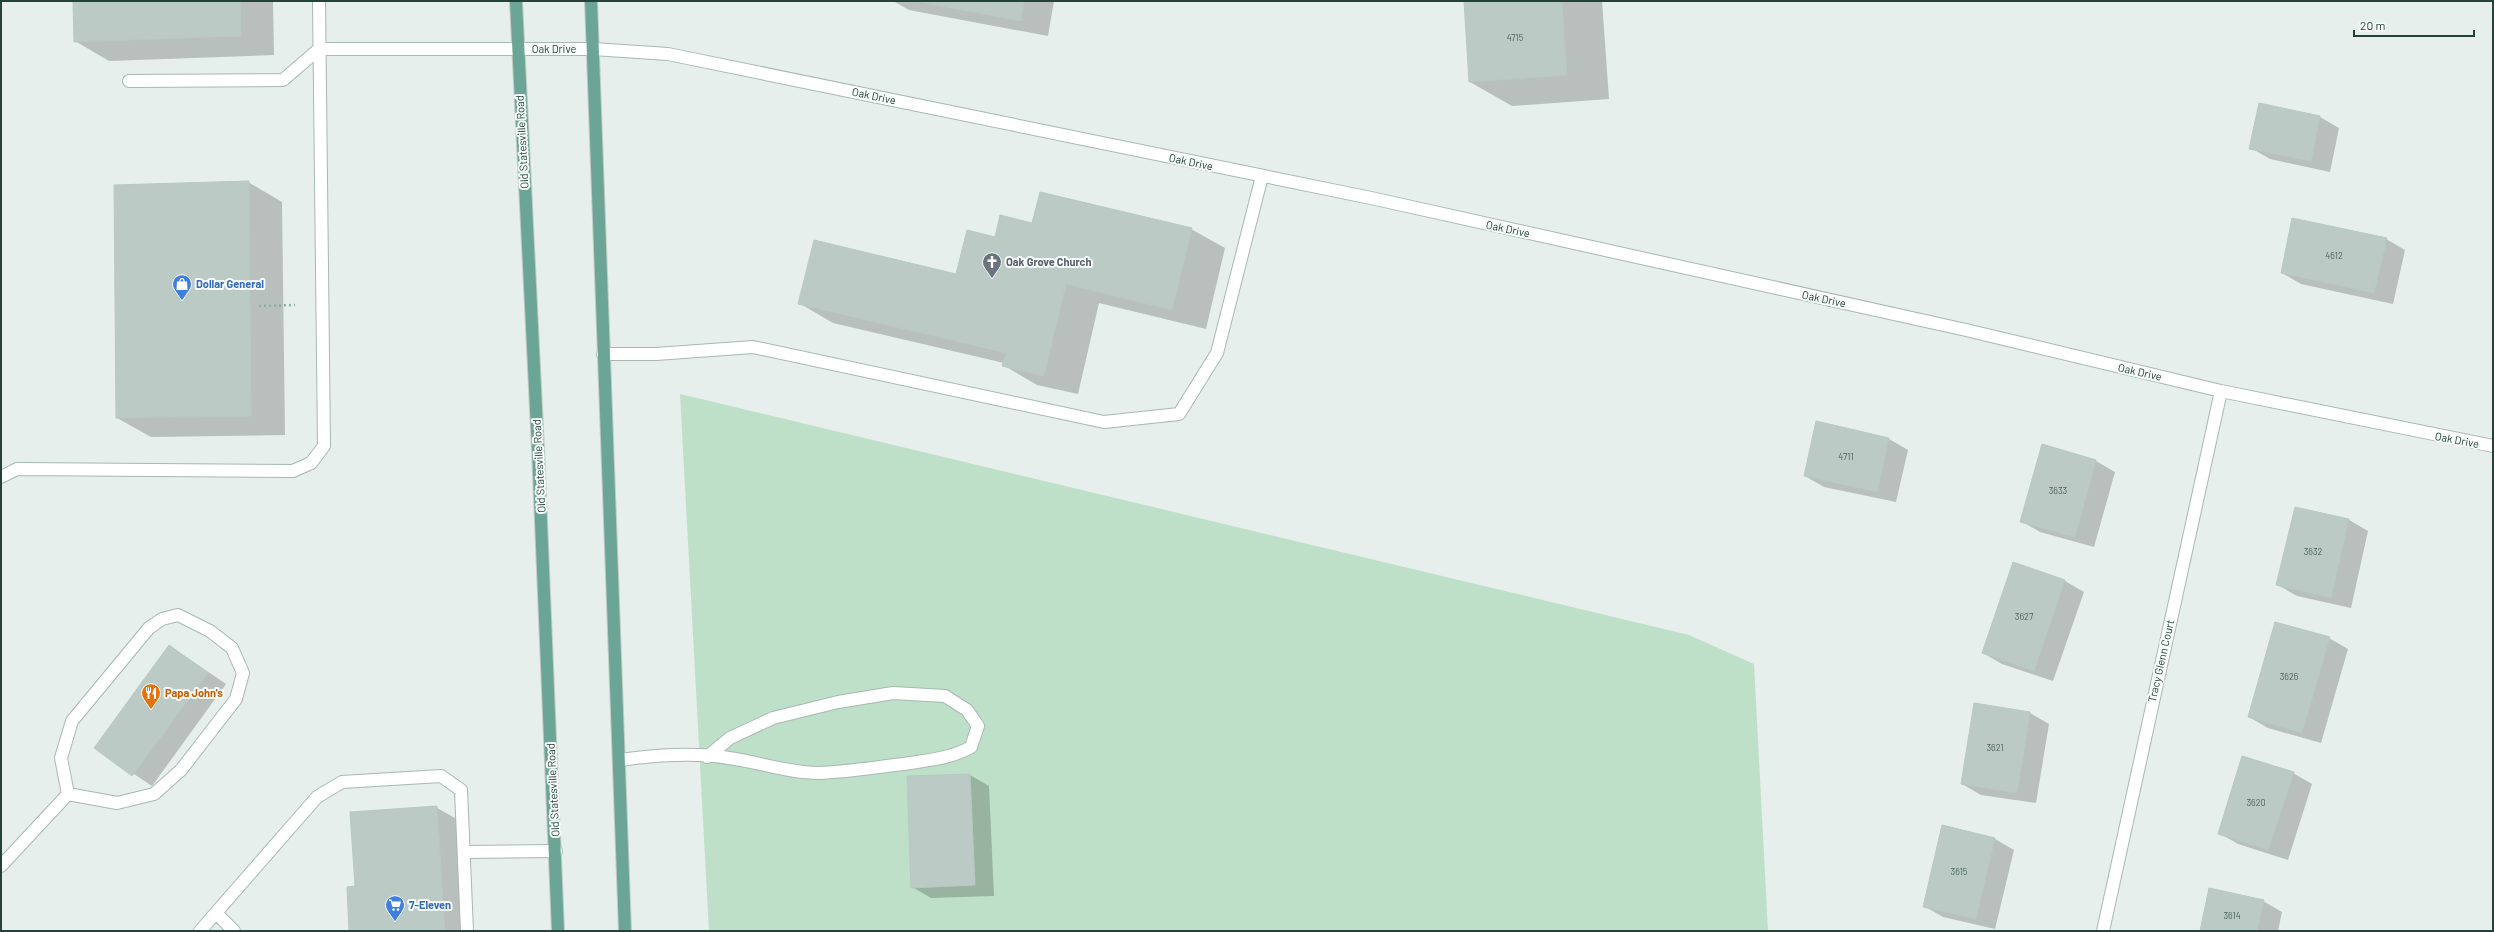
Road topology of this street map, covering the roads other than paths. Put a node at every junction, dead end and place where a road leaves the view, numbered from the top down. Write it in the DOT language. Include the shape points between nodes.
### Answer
graph roads {
  1 [pos="319,1"];
  2 [pos="516,1"];
  3 [pos="591,1"];
  4 [pos="319,49"];
  5 [pos="518,49"];
  6 [pos="593,49"];
  7 [pos="129,81"];
  8 [pos="1262,176"];
  9 [pos="603,354"];
  10 [pos="2221,391"];
  11 [pos="2493,446"];
  12 [pos="1,477"];
  13 [pos="707,756"];
  14 [pos="620,760"];
  15 [pos="68,794"];
  16 [pos="556,851"];
  17 [pos="464,852"];
  18 [pos="1,866"];
  19 [pos="216,913"];
  20 [pos="200,931"];
  21 [pos="234,931"];
  22 [pos="467,931"];
  23 [pos="558,931"];
  24 [pos="625,931"];
  25 [pos="2103,931"];
  1 -- 4 [label="street"];
  2 -- 5 [label="main road, Old Statesville Road"];
  3 -- 6 [label="main road"];
  4 -- 5 [label="street, Oak Drive"];
  4 -- 7 [label="street" via="283,80"];
  4 -- 12 [label="street" via="324,446 311,462 293,471 17,469"];
  5 -- 6 [label="street, Oak Drive"];
  5 -- 16 [label="main road, Old Statesville Road"];
  6 -- 8 [label="street, Oak Drive" via="668,54"];
  6 -- 9 [label="main road"];
  8 -- 9 [label="street" via="1217,353 1179,414 1104,422 753,347 656,354"];
  8 -- 10 [label="street, Oak Drive" via="1966,330"];
  9 -- 14 [label="main road"];
  10 -- 11 [label="street, Oak Drive"];
  10 -- 25 [label="street, Tracy Glenn Court"];
  13 -- 13 [label="street" via="729,758 771,768 818,773 874,768 956,756 971,747 978,726 967,710 945,696 893,692 773,718 730,738"];
  13 -- 14 [label="street" via="665,754"];
  14 -- 24 [label="main road"];
  15 -- 15 [label="street" via="117,803 154,794 181,770 236,699 243,673 232,648 210,631 178,615 162,619 149,628 72,721 61,758"];
  15 -- 18 [label="street"];
  16 -- 17 [label="street"];
  16 -- 23 [label="main road, Old Statesville Road"];
  17 -- 19 [label="street" via="461,790 441,776 342,782 317,797"];
  17 -- 22 [label="street"];
  19 -- 20 [label="street"];
  19 -- 21 [label="street"];
}
